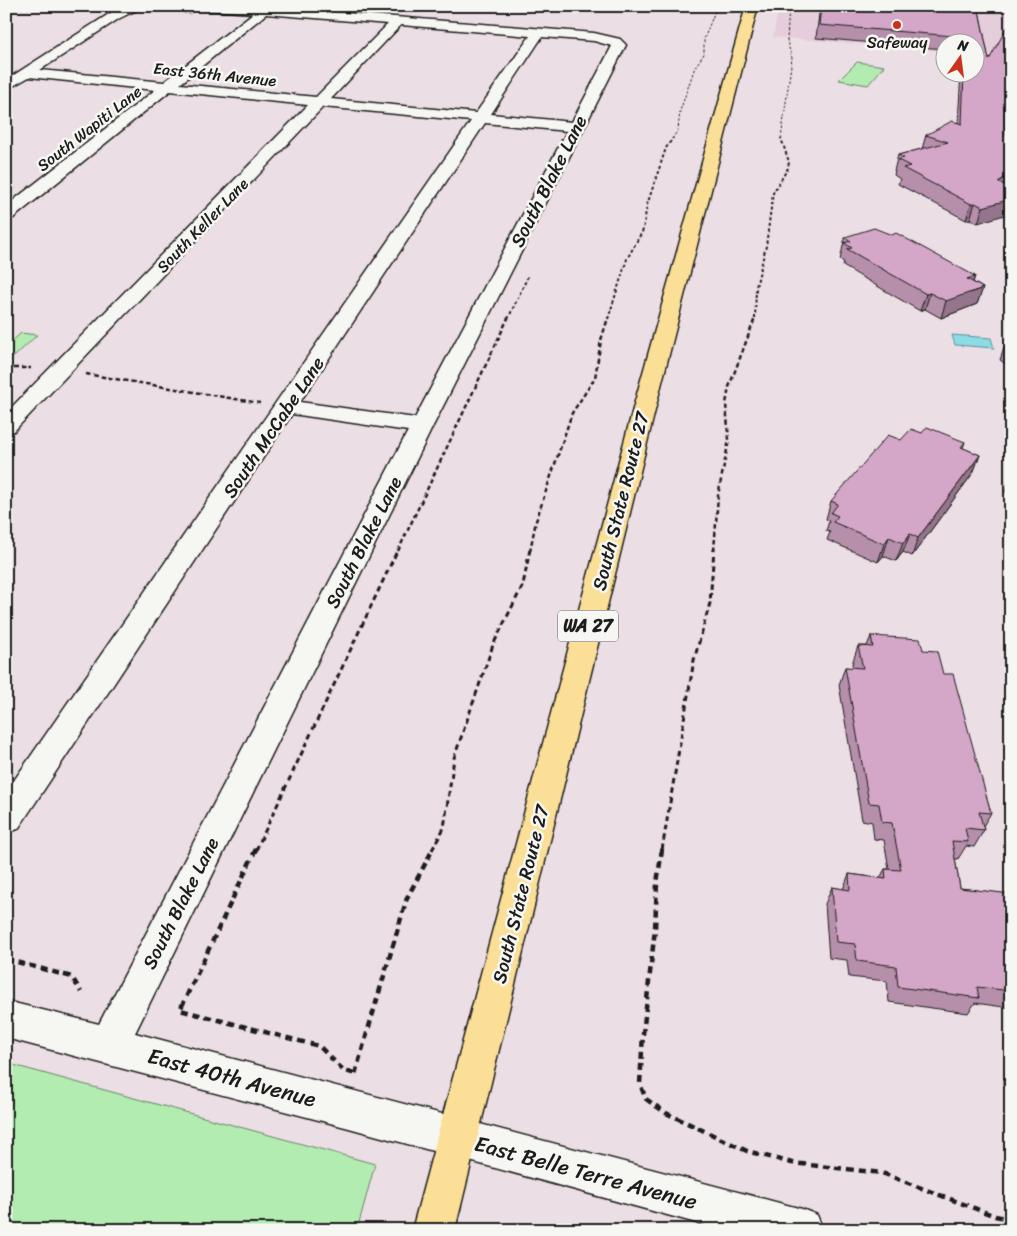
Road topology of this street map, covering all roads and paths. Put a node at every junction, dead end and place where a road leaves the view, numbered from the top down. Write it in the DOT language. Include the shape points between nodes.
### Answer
graph roads {
  1 [pos="139,6"];
  2 [pos="208,6"];
  3 [pos="717,6"];
  4 [pos="752,6"];
  5 [pos="789,6"];
  6 [pos="263,11"];
  7 [pos="397,22"];
  8 [pos="538,33"];
  9 [pos="26,73"];
  10 [pos="6,86"];
  11 [pos="170,87"];
  12 [pos="322,102"];
  13 [pos="481,118"];
  14 [pos="575,127"];
  15 [pos="6,216"];
  16 [pos="61,370"];
  17 [pos="287,407"];
  18 [pos="6,426"];
  19 [pos="422,426"];
  20 [pos="6,819"];
  21 [pos="6,959"];
  22 [pos="81,992"];
  23 [pos="6,1019"];
  24 [pos="109,1045"];
  25 [pos="349,1108"];
  26 [pos="457,1137"];
  27 [pos="1011,1219"];
  28 [pos="433,1230"];
  29 [pos="802,1230"];
  1 -- 9 [label="street" via="116,15"];
  2 -- 6 [label="street"];
  3 -- 25 [label="path" via="704,39 704,54 694,67 680,111 678,130 666,148 647,205 643,230 627,259 601,340 595,378 572,413 536,520 523,585 493,645 454,758 444,828 407,898 355,1074"];
  4 -- 26 [label="main road, South State Route 27 / WA 27" via="648,394"];
  5 -- 27 [label="path" via="787,41 792,58 781,139 789,162 773,193 766,246 756,287 756,316 729,387 726,404 729,440 718,495 710,603 694,660 657,884 640,1084 646,1099 666,1113 747,1151 792,1163 882,1174"];
  6 -- 7 [label="street"];
  6 -- 11 [label="street, South Wapiti Lane"];
  7 -- 8 [label="street"];
  7 -- 12 [label="street, South Keller Lane"];
  8 -- 13 [label="street, South McCabe Lane"];
  8 -- 14 [label="street, South Blake Lane" via="594,37 619,45"];
  9 -- 10 [label="street"];
  9 -- 11 [label="street, East 36th Avenue"];
  11 -- 12 [label="street, East 36th Avenue"];
  11 -- 15 [label="street, South Wapiti Lane"];
  12 -- 13 [label="street, East 36th Avenue"];
  12 -- 16 [label="street, South Keller Lane"];
  13 -- 14 [label="street, East 36th Avenue"];
  13 -- 17 [label="street, South McCabe Lane"];
  14 -- 19 [label="street, South Blake Lane"];
  16 -- 17 [label="path"];
  16 -- 18 [label="street, South Keller Lane"];
  17 -- 19 [label="street"];
  17 -- 20 [label="street, South McCabe Lane"];
  19 -- 24 [label="street, South Blake Lane"];
  21 -- 22 [label="path" via="72,978"];
  23 -- 24 [label="street, East 40th Avenue"];
  24 -- 25 [label="street, East 40th Avenue"];
  25 -- 26 [label="street, East 40th Avenue"];
  26 -- 28 [label="main road, South State Route 27 / WA 27"];
  26 -- 29 [label="street, East Belle Terre Avenue"];
}
